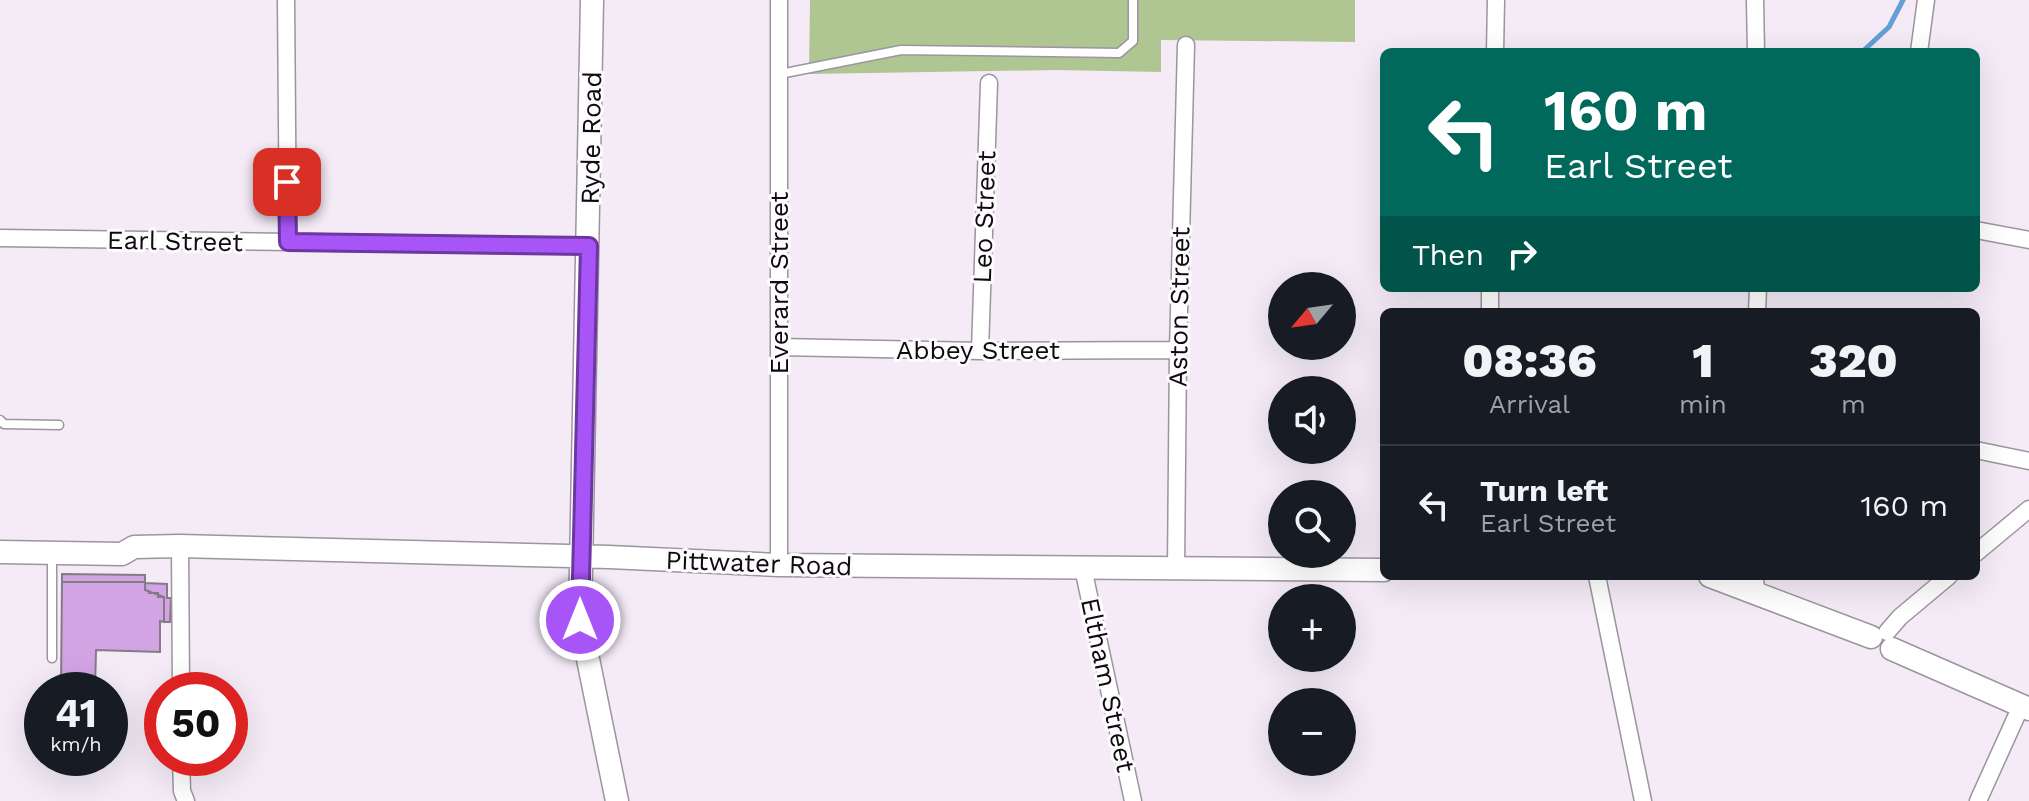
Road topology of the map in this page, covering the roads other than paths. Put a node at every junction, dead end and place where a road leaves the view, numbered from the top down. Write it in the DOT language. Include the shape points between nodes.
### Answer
graph roads {
  1 [pos="286,0"];
  2 [pos="592,0"];
  3 [pos="779,0"];
  4 [pos="1133,0"];
  5 [pos="1496,0"];
  6 [pos="1755,0"];
  7 [pos="1926,0"];
  8 [pos="1186,45"];
  9 [pos="1495,48"];
  10 [pos="1756,48"];
  11 [pos="1920,48"];
  12 [pos="779,74"];
  13 [pos="989,83"];
  14 [pos="1980,231"];
  15 [pos="0,238"];
  16 [pos="2029,240"];
  17 [pos="288,242"];
  18 [pos="589,246"];
  19 [pos="779,347"];
  20 [pos="1178,350"];
  21 [pos="980,351"];
  22 [pos="0,420"];
  23 [pos="59,425"];
  24 [pos="1980,451"];
  25 [pos="2029,461"];
  26 [pos="2029,509"];
  27 [pos="0,538"];
  28 [pos="180,546"];
  29 [pos="134,547"];
  30 [pos="1980,550"];
  31 [pos="0,552"];
  32 [pos="52,553"];
  33 [pos="581,556"];
  34 [pos="779,565"];
  35 [pos="1083,568"];
  36 [pos="1176,570"];
  37 [pos="1380,570"];
  38 [pos="1598,580"];
  39 [pos="1733,580"];
  40 [pos="1944,580"];
  41 [pos="1756,584"];
  42 [pos="1883,640"];
  43 [pos="52,658"];
  44 [pos="181,672"];
  45 [pos="2025,708"];
  46 [pos="182,776"];
  47 [pos="186,801"];
  48 [pos="617,801"];
  49 [pos="1133,801"];
  50 [pos="1643,801"];
  51 [pos="1978,801"];
  1 -- 17 [label="street"];
  2 -- 18 [label="main road, Ryde Road"];
  3 -- 12 [label="street, Everard Street"];
  4 -- 12 [label="lane" via="1133,41 1119,53 901,50"];
  5 -- 9 [label="street"];
  6 -- 10 [label="street"];
  7 -- 11 [label="street"];
  8 -- 20 [label="street, Aston Street"];
  12 -- 19 [label="street, Everard Street"];
  13 -- 21 [label="street, Leo Street"];
  14 -- 16 [label="street"];
  15 -- 17 [label="street, Earl Street"];
  17 -- 18 [label="street, Earl Street"];
  18 -- 33 [label="main road, Ryde Road"];
  19 -- 21 [label="street, Abbey Street"];
  19 -- 34 [label="street, Everard Street"];
  20 -- 21 [label="street, Abbey Street"];
  20 -- 36 [label="street, Aston Street"];
  22 -- 23 [label="lane"];
  24 -- 25 [label="street"];
  26 -- 30 [label="street"];
  27 -- 29 [label="main road, Pittwater Road" via="122,538"];
  28 -- 29 [label="main road, Pittwater Road"];
  28 -- 33 [label="main road, Pittwater Road"];
  28 -- 44 [label="street"];
  29 -- 32 [label="main road, Pittwater Road" via="122,554"];
  31 -- 32 [label="main road, Pittwater Road"];
  32 -- 43 [label="lane"];
  33 -- 34 [label="main road, Pittwater Road"];
  33 -- 48 [label="main road, Ryde Road" via="580,620"];
  34 -- 35 [label="main road, Pittwater Road"];
  35 -- 36 [label="main road, Pittwater Road"];
  35 -- 49 [label="street, Eltham Street"];
  36 -- 37 [label="main road, Pittwater Road"];
  38 -- 50 [label="street"];
  39 -- 41 [label="main road"];
  40 -- 42 [label="street" via="1900,617"];
  41 -- 42 [label="main road"];
  42 -- 45 [label="main road"];
  45 -- 51 [label="street"];
  46 -- 47 [label="street"];
}
